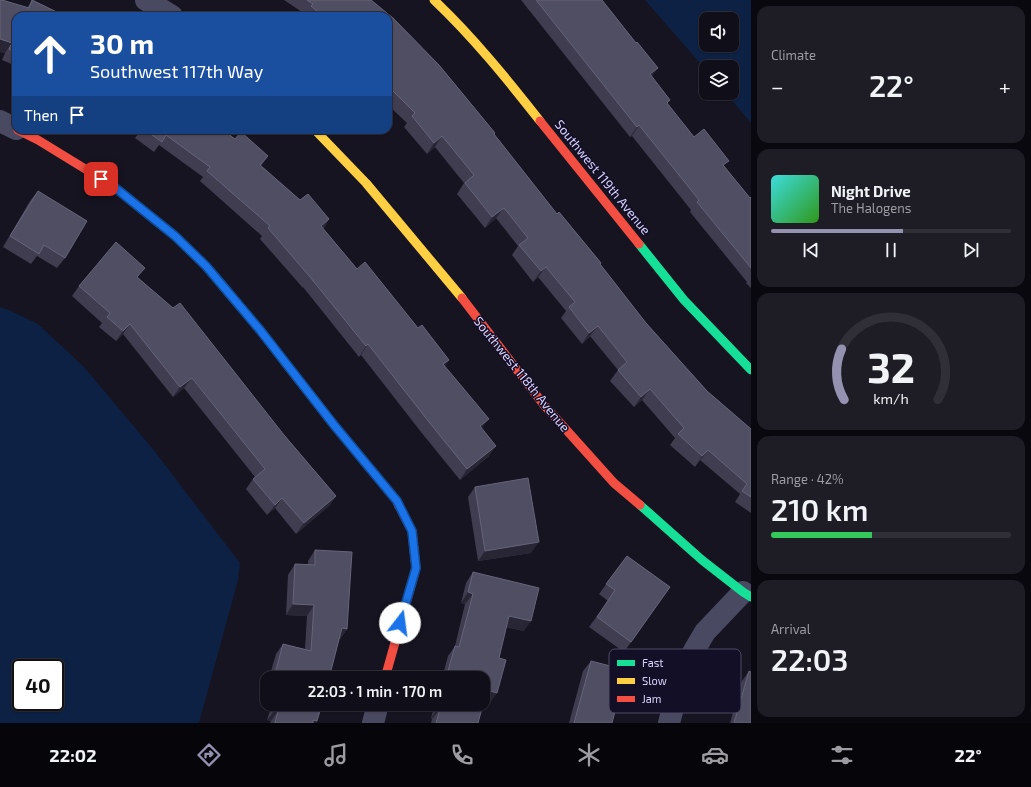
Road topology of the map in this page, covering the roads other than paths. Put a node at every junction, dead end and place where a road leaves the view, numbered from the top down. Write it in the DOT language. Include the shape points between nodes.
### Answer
graph roads {
  1 [pos="146,0"];
  2 [pos="434,0"];
  3 [pos="166,12"];
  4 [pos="0,121"];
  5 [pos="12,127"];
  6 [pos="25,134"];
  7 [pos="319,134"];
  8 [pos="751,370"];
  9 [pos="747,595"];
  10 [pos="695,649"];
  11 [pos="387,671"];
  12 [pos="376,711"];
  13 [pos="672,713"];
  14 [pos="373,723"];
  15 [pos="669,723"];
  1 -- 3 [label="street"];
  2 -- 8 [label="street, Southwest 119th Avenue" via="500,71 684,300"];
  4 -- 5 [label="street"];
  6 -- 11 [label="street" via="113,186 175,236 206,266 397,501 412,531 416,568"];
  7 -- 9 [label="street, Southwest 118th Avenue" via="366,184 454,288 544,405 614,483 702,560"];
  9 -- 10 [label="street" via="705,632"];
  12 -- 14 [label="street"];
  13 -- 15 [label="street"];
}
